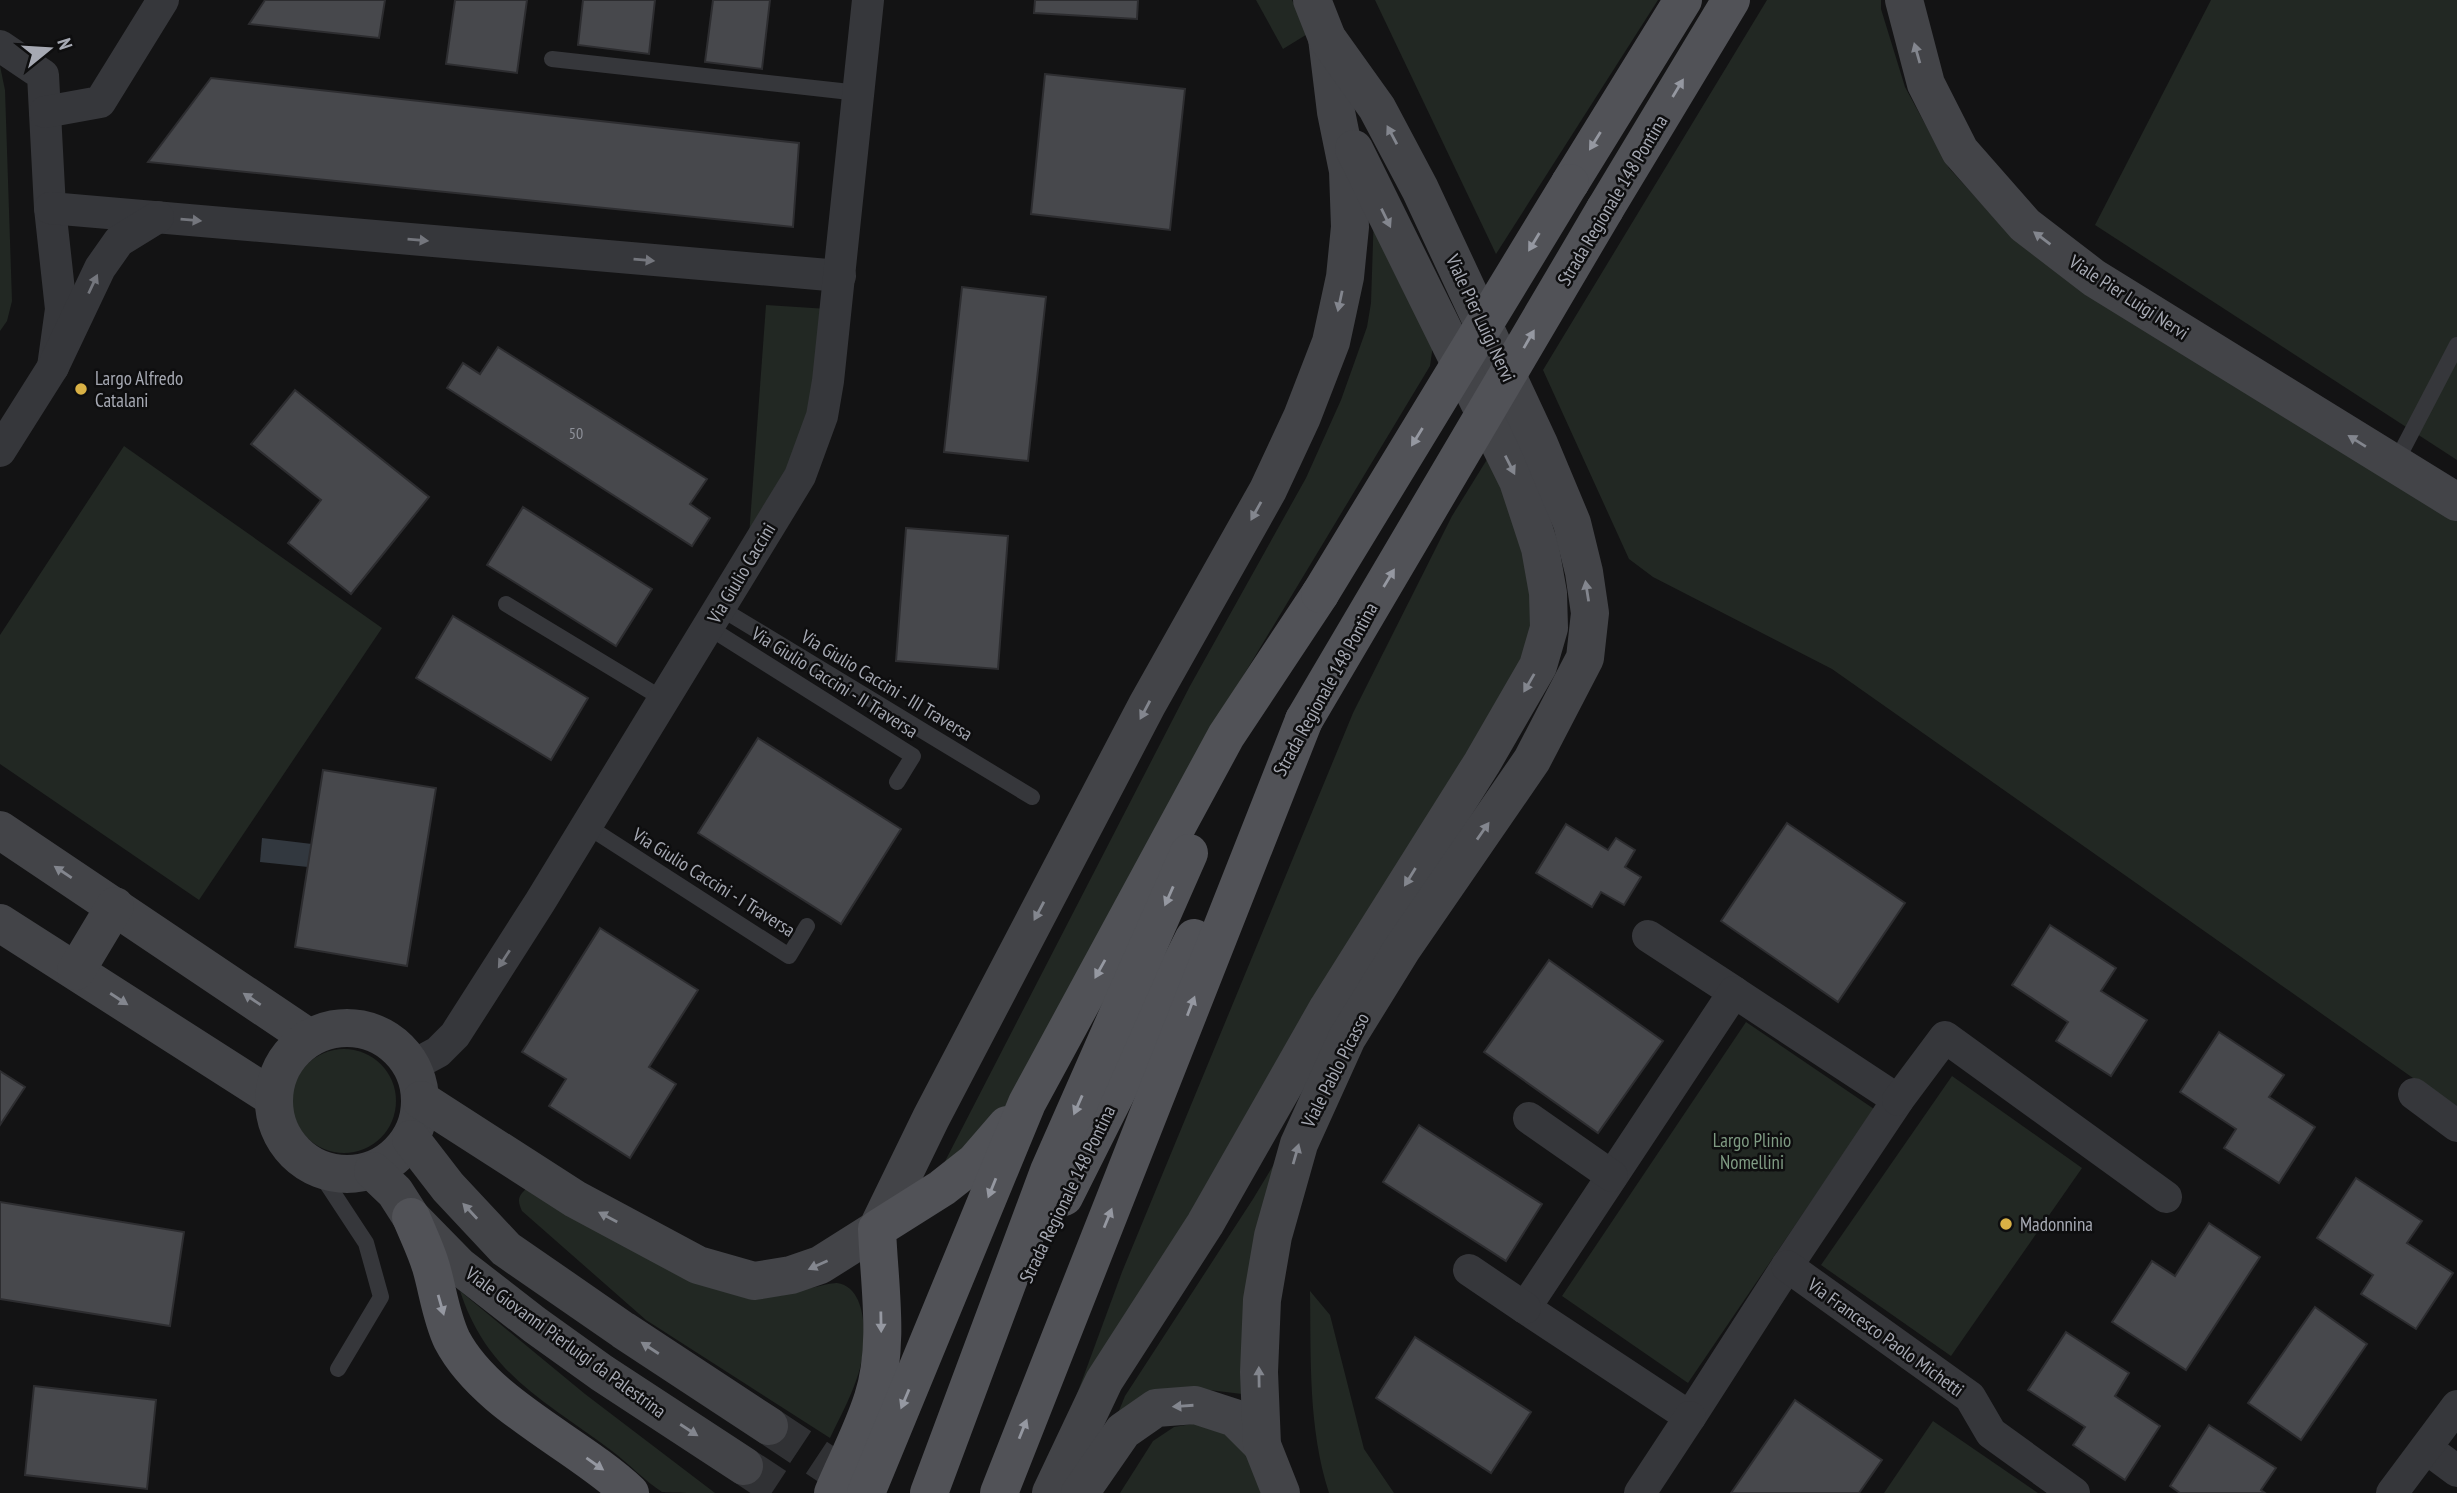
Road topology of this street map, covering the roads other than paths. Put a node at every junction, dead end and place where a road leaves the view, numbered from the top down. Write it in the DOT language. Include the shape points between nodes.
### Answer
graph roads {
  1 [pos="163,0"];
  2 [pos="868,0"];
  3 [pos="1312,0"];
  4 [pos="1683,0"];
  5 [pos="1731,0"];
  6 [pos="1904,0"];
  7 [pos="1327,38"];
  8 [pos="0,46"];
  9 [pos="552,59"];
  10 [pos="859,93"];
  11 [pos="45,112"];
  12 [pos="1336,112"];
  13 [pos="50,208"];
  14 [pos="158,218"];
  15 [pos="840,276"];
  16 [pos="2457,345"];
  17 [pos="53,368"];
  18 [pos="0,451"];
  19 [pos="2395,464"];
  20 [pos="2457,502"];
  21 [pos="1320,594"];
  22 [pos="506,604"];
  23 [pos="714,618"];
  24 [pos="1585,658"];
  25 [pos="663,699"];
  26 [pos="1304,720"];
  27 [pos="897,782"];
  28 [pos="1032,797"];
  29 [pos="587,826"];
  30 [pos="0,830"];
  31 [pos="115,906"];
  32 [pos="0,923"];
  33 [pos="807,926"];
  34 [pos="1648,936"];
  35 [pos="76,971"];
  36 [pos="1734,992"];
  37 [pos="309,1037"];
  38 [pos="416,1083"];
  39 [pos="2414,1094"];
  40 [pos="272,1097"];
  41 [pos="1898,1100"];
  42 [pos="1027,1103"];
  43 [pos="1529,1118"];
  44 [pos="2457,1126"];
  45 [pos="411,1139"];
  46 [pos="318,1170"];
  47 [pos="373,1171"];
  48 [pos="1612,1176"];
  49 [pos="2166,1197"];
  50 [pos="411,1217"];
  51 [pos="877,1229"];
  52 [pos="1787,1266"];
  53 [pos="1469,1270"];
  54 [pos="1525,1308"];
  55 [pos="338,1369"];
  56 [pos="964,1403"];
  57 [pos="2457,1406"];
  58 [pos="1690,1417"];
  59 [pos="769,1426"];
  60 [pos="1262,1445"];
  61 [pos="2426,1448"];
  62 [pos="744,1466"];
  63 [pos="2457,1471"];
  64 [pos="630,1493"];
  65 [pos="833,1493"];
  66 [pos="866,1493"];
  67 [pos="929,1493"];
  68 [pos="999,1493"];
  69 [pos="1051,1493"];
  70 [pos="1080,1493"];
  71 [pos="1281,1493"];
  72 [pos="1640,1493"];
  73 [pos="2074,1493"];
  74 [pos="2392,1493"];
  1 -- 11 [label="street" via="100,102"];
  2 -- 10 [label="street, Via Giulio Caccini"];
  3 -- 7 [label="street, Viale Pier Luigi Nervi"];
  4 -- 21 [label="main road, Strada Regionale 148 Pontina, one-way, bridge"];
  26 -- 5 [label="main road, Strada Regionale 148 Pontina, one-way, bridge"];
  19 -- 6 [label="street, Viale Pier Luigi Nervi, one-way" via="2094,278 2025,225 1960,151 1926,84"];
  7 -- 12 [label="street"];
  24 -- 7 [label="street, Viale Pier Luigi Nervi, one-way" via="1590,613 1584,572 1572,523 1544,455 1420,189 1377,108"];
  8 -- 11 [label="street" via="43,75"];
  9 -- 10 [label="lane"];
  10 -- 15 [label="street, Via Giulio Caccini"];
  11 -- 13 [label="street"];
  12 -- 51 [label="street, one-way" via="1348,171 1350,226 1345,277 1331,342 1302,417 1268,490 1134,729"];
  12 -- 69 [label="street, one-way" via="1518,481 1540,548 1549,628 1538,666 1482,763 1328,1008 1205,1224 1104,1381"];
  13 -- 14 [label="street"];
  13 -- 17 [label="street" via="61,309"];
  14 -- 15 [label="street, one-way"];
  17 -- 14 [label="street, one-way" via="100,268 119,241"];
  15 -- 23 [label="street, Via Giulio Caccini" via="828,381 813,445 800,476"];
  16 -- 19 [label="lane"];
  17 -- 18 [label="street"];
  19 -- 20 [label="street, Viale Pier Luigi Nervi"];
  21 -- 42 [label="main road, one-way" via="1226,736"];
  21 -- 56 [label="main road, Strada Regionale 148 Pontina, one-way" via="1187,856 1049,1171"];
  22 -- 25 [label="lane"];
  23 -- 25 [label="street, Via Giulio Caccini"];
  23 -- 27 [label="lane, Via Giulio Caccini - II Traversa" via="913,757"];
  23 -- 28 [label="lane, Via Giulio Caccini - III Traversa"];
  60 -- 24 [label="street, Viale Pablo Picasso, one-way" via="1258,1372 1262,1300 1273,1236 1299,1144 1347,1038 1402,949 1532,760"];
  25 -- 29 [label="street, Via Giulio Caccini"];
  26 -- 56 [label="main road, Strada Regionale 148 Pontina"];
  68 -- 26 [label="main road, one-way"];
  29 -- 33 [label="lane, Via Giulio Caccini - I Traversa" via="789,956"];
  29 -- 38 [label="street, Via Giulio Caccini, one-way" via="455,1035"];
  31 -- 30 [label="street, one-way"];
  31 -- 35 [label="street"];
  37 -- 31 [label="street, one-way"];
  32 -- 35 [label="street"];
  34 -- 36 [label="street"];
  35 -- 40 [label="street, one-way"];
  36 -- 41 [label="street"];
  36 -- 48 [label="street"];
  37 -- 38 [label="street" via="327,1029 353,1027 375,1033 397,1047"];
  37 -- 40 [label="street" via="284,1061"];
  38 -- 45 [label="street" via="420,1115"];
  51 -- 38 [label="street, one-way" via="820,1265 792,1275 754,1281 709,1269 575,1199"];
  39 -- 44 [label="street"];
  40 -- 46 [label="street" via="275,1123 292,1151"];
  41 -- 49 [label="street" via="1945,1037"];
  41 -- 52 [label="street"];
  42 -- 51 [label="main road" via="975,1162"];
  42 -- 66 [label="main road, one-way"];
  43 -- 48 [label="street"];
  45 -- 47 [label="street"];
  59 -- 45 [label="street, Viale Giovanni Pierluigi da Palestrina, one-way" via="506,1249"];
  46 -- 47 [label="street"];
  46 -- 55 [label="lane" via="366,1243 381,1297"];
  47 -- 50 [label="street, Viale Giovanni Pierluigi da Palestrina" via="395,1192"];
  48 -- 54 [label="street"];
  50 -- 62 [label="street, Viale Giovanni Pierluigi da Palestrina, one-way" via="459,1266 535,1325"];
  50 -- 64 [label="main road, one-way" via="452,1339 469,1366 519,1411"];
  51 -- 65 [label="main road, one-way" via="881,1324 874,1397"];
  52 -- 58 [label="street"];
  52 -- 73 [label="street, Via Francesco Paolo Michetti" via="1970,1397 1991,1433"];
  53 -- 54 [label="street"];
  54 -- 58 [label="street"];
  56 -- 67 [label="main road, Strada Regionale 148 Pontina"];
  57 -- 61 [label="street"];
  58 -- 72 [label="street"];
  60 -- 70 [label="street, one-way" via="1235,1418 1195,1405 1156,1408 1123,1431"];
  60 -- 71 [label="street, Viale Pablo Picasso"];
  61 -- 63 [label="street"];
  61 -- 74 [label="street"];
}
